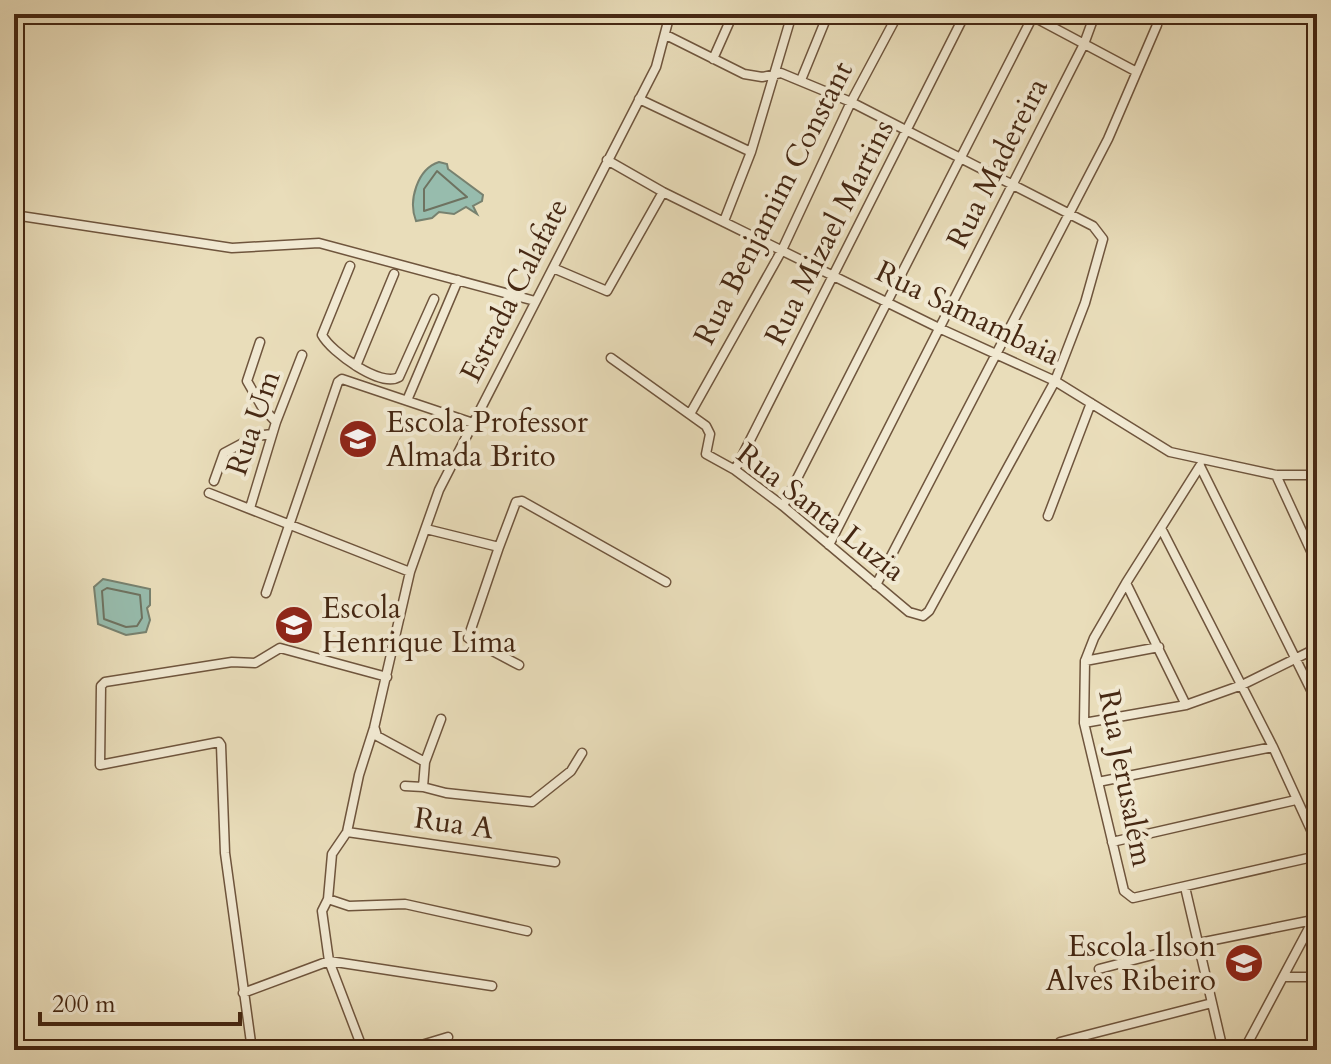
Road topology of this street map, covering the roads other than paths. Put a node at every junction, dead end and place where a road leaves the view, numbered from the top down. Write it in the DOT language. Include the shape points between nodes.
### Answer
graph roads {
  1 [pos="670,14"];
  2 [pos="733,14"];
  3 [pos="792,14"];
  4 [pos="828,14"];
  5 [pos="898,14"];
  6 [pos="965,14"];
  7 [pos="1095,14"];
  8 [pos="1032,15"];
  9 [pos="1157,25"];
  10 [pos="666,35"];
  11 [pos="1084,44"];
  12 [pos="713,59"];
  13 [pos="1135,71"];
  14 [pos="774,76"];
  15 [pos="801,80"];
  16 [pos="639,99"];
  17 [pos="851,102"];
  18 [pos="908,132"];
  19 [pos="751,152"];
  20 [pos="960,159"];
  21 [pos="607,160"];
  22 [pos="1013,187"];
  23 [pos="663,192"];
  24 [pos="1067,214"];
  25 [pos="14,215"];
  26 [pos="724,221"];
  27 [pos="782,250"];
  28 [pos="350,266"];
  29 [pos="553,268"];
  30 [pos="394,274"];
  31 [pos="833,274"];
  32 [pos="458,280"];
  33 [pos="434,299"];
  34 [pos="535,301"];
  35 [pos="887,302"];
  36 [pos="941,329"];
  37 [pos="417,339"];
  38 [pos="260,342"];
  39 [pos="430,346"];
  40 [pos="995,353"];
  41 [pos="302,355"];
  42 [pos="611,358"];
  43 [pos="356,366"];
  44 [pos="1055,381"];
  45 [pos="408,398"];
  46 [pos="1091,403"];
  47 [pos="690,414"];
  48 [pos="276,422"];
  49 [pos="473,423"];
  50 [pos="272,434"];
  51 [pos="1198,462"];
  52 [pos="735,470"];
  53 [pos="1276,475"];
  54 [pos="1317,475"];
  55 [pos="214,481"];
  56 [pos="209,493"];
  57 [pos="783,506"];
  58 [pos="250,508"];
  59 [pos="1048,516"];
  60 [pos="292,524"];
  61 [pos="1161,528"];
  62 [pos="426,529"];
  63 [pos="829,545"];
  64 [pos="499,547"];
  65 [pos="1317,564"];
  66 [pos="410,572"];
  67 [pos="666,582"];
  68 [pos="1126,583"];
  69 [pos="876,585"];
  70 [pos="266,593"];
  71 [pos="1159,647"];
  72 [pos="1317,648"];
  73 [pos="1296,658"];
  74 [pos="1085,661"];
  75 [pos="519,665"];
  76 [pos="387,677"];
  77 [pos="1242,685"];
  78 [pos="1317,702"];
  79 [pos="1186,705"];
  80 [pos="441,719"];
  81 [pos="1084,723"];
  82 [pos="374,728"];
  83 [pos="1273,747"];
  84 [pos="582,753"];
  85 [pos="425,762"];
  86 [pos="1098,782"];
  87 [pos="405,786"];
  88 [pos="423,787"];
  89 [pos="1296,800"];
  90 [pos="347,832"];
  91 [pos="1112,842"];
  92 [pos="1317,843"];
  93 [pos="1317,856"];
  94 [pos="555,862"];
  95 [pos="1185,887"];
  96 [pos="328,899"];
  97 [pos="1315,917"];
  98 [pos="527,931"];
  99 [pos="1199,943"];
  100 [pos="329,961"];
  101 [pos="1099,969"];
  102 [pos="1283,977"];
  103 [pos="1317,977"];
  104 [pos="492,986"];
  105 [pos="243,993"];
  106 [pos="1212,1003"];
  107 [pos="448,1037"];
  108 [pos="1060,1042"];
  109 [pos="359,1049"];
  110 [pos="252,1050"];
  111 [pos="405,1050"];
  112 [pos="1223,1050"];
  113 [pos="1244,1050"];
  1 -- 10 [label="street, Estrada Calafate"];
  2 -- 12 [label="street"];
  3 -- 14 [label="street"];
  4 -- 15 [label="street"];
  5 -- 17 [label="street, Rua Benjamim Constant"];
  6 -- 18 [label="street, Rua Mizael Martins"];
  7 -- 11 [label="street, Rua Madereira"];
  8 -- 11 [label="street"];
  8 -- 20 [label="street"];
  9 -- 13 [label="street"];
  10 -- 12 [label="street"];
  10 -- 16 [label="street, Estrada Calafate"];
  11 -- 13 [label="street"];
  11 -- 22 [label="street, Rua Madereira"];
  12 -- 14 [label="street" via="744,74"];
  13 -- 24 [label="street" via="1108,139"];
  14 -- 15 [label="street"];
  14 -- 19 [label="street"];
  15 -- 17 [label="street"];
  16 -- 19 [label="street"];
  16 -- 21 [label="street, Estrada Calafate"];
  17 -- 18 [label="street"];
  17 -- 27 [label="street, Rua Benjamim Constant"];
  18 -- 20 [label="street"];
  18 -- 31 [label="street, Rua Mizael Martins"];
  19 -- 26 [label="street"];
  20 -- 22 [label="street"];
  20 -- 35 [label="street"];
  21 -- 23 [label="street, Rua Samambaia"];
  21 -- 29 [label="street, Estrada Calafate"];
  22 -- 24 [label="street"];
  22 -- 36 [label="street, Rua Madereira"];
  23 -- 26 [label="street, Rua Samambaia"];
  23 -- 29 [label="street" via="607,291"];
  24 -- 40 [label="street"];
  24 -- 44 [label="street" via="1100,231 1103,239"];
  25 -- 32 [label="street" via="232,248 319,243"];
  26 -- 27 [label="street, Rua Samambaia"];
  27 -- 31 [label="street, Rua Samambaia"];
  27 -- 47 [label="street, Rua Benjamim Constant"];
  28 -- 43 [label="street" via="322,335"];
  29 -- 34 [label="street, Estrada Calafate"];
  30 -- 43 [label="street"];
  31 -- 35 [label="street, Rua Samambaia"];
  31 -- 52 [label="street, Rua Mizael Martins"];
  32 -- 34 [label="street"];
  32 -- 39 [label="street"];
  33 -- 37 [label="street"];
  34 -- 49 [label="street, Estrada Calafate"];
  35 -- 36 [label="street, Rua Samambaia"];
  35 -- 57 [label="street"];
  36 -- 40 [label="street, Rua Samambaia"];
  36 -- 63 [label="street, Rua Madereira"];
  37 -- 39 [label="street"];
  37 -- 43 [label="street" via="395,380"];
  38 -- 48 [label="street" via="247,381"];
  39 -- 45 [label="street"];
  40 -- 44 [label="street, Rua Samambaia"];
  40 -- 69 [label="street"];
  41 -- 48 [label="street, Rua Um"];
  42 -- 47 [label="street, Rua Santa Luzia"];
  44 -- 46 [label="street, Rua Samambaia"];
  44 -- 69 [label="street, Rua Santa Luzia" via="929,611 923,616 909,612"];
  45 -- 49 [label="street"];
  45 -- 60 [label="street" via="338,382"];
  46 -- 51 [label="street, Rua Samambaia" via="1170,452"];
  46 -- 59 [label="street"];
  47 -- 52 [label="street, Rua Santa Luzia" via="710,431 706,454"];
  48 -- 50 [label="street, Rua Um"];
  49 -- 62 [label="street, Estrada Calafate"];
  50 -- 55 [label="street" via="256,436 224,453"];
  50 -- 58 [label="street, Rua Um"];
  51 -- 53 [label="street, Rua Samambaia"];
  51 -- 61 [label="street, Rua Jerusalém"];
  51 -- 73 [label="street"];
  52 -- 57 [label="street, Rua Santa Luzia"];
  53 -- 54 [label="street, Rua Samambaia"];
  53 -- 65 [label="street"];
  56 -- 58 [label="street"];
  57 -- 63 [label="street, Rua Santa Luzia"];
  58 -- 60 [label="street"];
  60 -- 66 [label="street"];
  60 -- 70 [label="street"];
  61 -- 68 [label="street, Rua Jerusalém"];
  61 -- 77 [label="street"];
  62 -- 64 [label="street"];
  62 -- 66 [label="street, Estrada Calafate"];
  63 -- 69 [label="street, Rua Santa Luzia"];
  64 -- 67 [label="street" via="516,502 523,502"];
  64 -- 75 [label="street" via="468,638"];
  66 -- 76 [label="street, Estrada Calafate"];
  68 -- 71 [label="street"];
  68 -- 74 [label="street, Rua Jerusalém"];
  71 -- 74 [label="street"];
  71 -- 79 [label="street"];
  72 -- 73 [label="street"];
  73 -- 77 [label="street"];
  73 -- 78 [label="street"];
  74 -- 81 [label="street, Rua Jerusalém"];
  76 -- 82 [label="street, Estrada Calafate"];
  76 -- 105 [label="street" via="280,648 255,663 191,667 101,686 98,761 103,766 221,745 225,853"];
  77 -- 79 [label="street"];
  77 -- 83 [label="street"];
  79 -- 81 [label="street"];
  80 -- 85 [label="street"];
  81 -- 86 [label="street, Rua Jerusalém"];
  82 -- 85 [label="street" via="377,736"];
  82 -- 90 [label="street, Estrada Calafate"];
  83 -- 86 [label="street"];
  83 -- 89 [label="street"];
  84 -- 88 [label="street" via="571,771 532,802"];
  85 -- 88 [label="street"];
  86 -- 91 [label="street, Rua Jerusalém"];
  87 -- 88 [label="street"];
  89 -- 91 [label="street"];
  89 -- 92 [label="street"];
  90 -- 94 [label="street, Rua A"];
  90 -- 96 [label="street, Estrada Calafate" via="332,854"];
  91 -- 95 [label="street, Rua Jerusalém" via="1124,891 1133,898"];
  93 -- 95 [label="street"];
  95 -- 99 [label="street"];
  96 -- 98 [label="street" via="349,906 405,904"];
  96 -- 100 [label="street, Estrada Calafate" via="322,911"];
  97 -- 99 [label="street"];
  97 -- 102 [label="street"];
  99 -- 101 [label="street"];
  99 -- 106 [label="street"];
  100 -- 104 [label="street"];
  100 -- 105 [label="street"];
  100 -- 109 [label="street, Estrada Calafate"];
  102 -- 103 [label="street"];
  102 -- 113 [label="street"];
  105 -- 110 [label="street"];
  106 -- 108 [label="street"];
  106 -- 112 [label="street"];
  107 -- 111 [label="street"];
}
